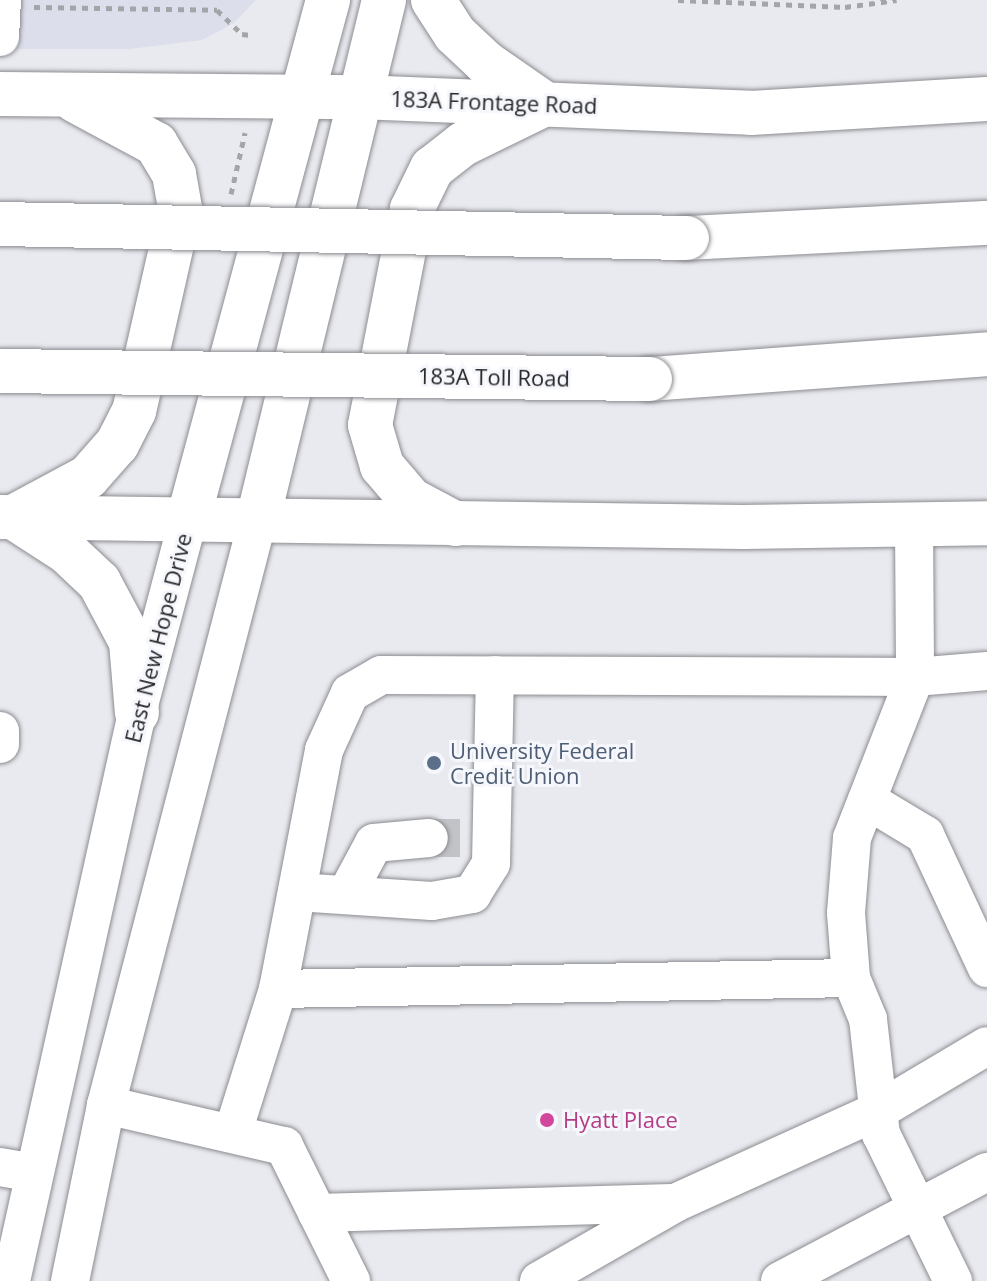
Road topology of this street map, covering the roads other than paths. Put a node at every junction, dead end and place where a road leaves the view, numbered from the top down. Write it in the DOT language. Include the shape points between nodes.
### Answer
graph roads {
  1 [pos="2,0"];
  2 [pos="328,0"];
  3 [pos="384,0"];
  4 [pos="433,0"];
  5 [pos="1,7"];
  6 [pos="0,37"];
  7 [pos="0,94"];
  8 [pos="63,95"];
  9 [pos="305,97"];
  10 [pos="359,97"];
  11 [pos="987,99"];
  12 [pos="545,104"];
  13 [pos="987,223"];
  14 [pos="0,224"];
  15 [pos="987,354"];
  16 [pos="0,371"];
  17 [pos="6,517"];
  18 [pos="188,520"];
  19 [pos="257,523"];
  20 [pos="987,523"];
  21 [pos="914,524"];
  22 [pos="458,525"];
  23 [pos="987,671"];
  24 [pos="495,675"];
  25 [pos="915,677"];
  26 [pos="137,713"];
  27 [pos="0,731"];
  28 [pos="0,744"];
  29 [pos="867,800"];
  30 [pos="460,838"];
  31 [pos="297,892"];
  32 [pos="346,895"];
  33 [pos="987,968"];
  34 [pos="851,978"];
  35 [pos="278,989"];
  36 [pos="987,1046"];
  37 [pos="106,1105"];
  38 [pos="876,1112"];
  39 [pos="233,1132"];
  40 [pos="17,1170"];
  41 [pos="987,1172"];
  42 [pos="675,1203"];
  43 [pos="915,1210"];
  44 [pos="317,1213"];
  45 [pos="11,1281"];
  46 [pos="70,1281"];
  47 [pos="351,1281"];
  48 [pos="539,1281"];
  49 [pos="780,1281"];
  50 [pos="953,1281"];
  1 -- 5 [label="street"];
  2 -- 9 [label="main road, East New Hope Drive"];
  3 -- 10 [label="main road"];
  4 -- 12 [label="main road" via="455,34 486,63"];
  5 -- 6 [label="street"];
  7 -- 8 [label="main road, 183A Frontage Road"];
  8 -- 9 [label="main road, 183A Frontage Road"];
  8 -- 17 [label="main road" via="156,144 174,174 180,209 134,411 117,444 88,477"];
  9 -- 10 [label="main road, 183A Frontage Road"];
  9 -- 18 [label="main road, East New Hope Drive"];
  10 -- 12 [label="main road, 183A Frontage Road"];
  10 -- 19 [label="main road"];
  11 -- 12 [label="main road, 183A Frontage Road" via="751,113"];
  12 -- 22 [label="main road" via="463,144 442,160 432,168 412,209 370,425 382,466 411,500"];
  13 -- 14 [label="main road, bridge" via="687,238"];
  15 -- 16 [label="main road, 183A Toll Road, bridge" via="650,379"];
  17 -- 18 [label="main road"];
  17 -- 26 [label="main road" via="67,552 99,582 131,642"];
  18 -- 19 [label="main road"];
  18 -- 26 [label="street, East New Hope Drive"];
  19 -- 22 [label="main road"];
  19 -- 37 [label="street"];
  20 -- 21 [label="main road"];
  21 -- 22 [label="main road"];
  21 -- 25 [label="street"];
  23 -- 25 [label="street"];
  24 -- 25 [label="street"];
  24 -- 30 [label="street"];
  24 -- 31 [label="street" via="381,675 350,693 324,750"];
  25 -- 29 [label="street"];
  26 -- 40 [label="street, East New Hope Drive"];
  27 -- 28 [label="street"];
  29 -- 33 [label="street" via="925,835"];
  29 -- 34 [label="street" via="852,838 846,913"];
  30 -- 32 [label="street" via="374,843"];
  30 -- 32 [label="street" via="491,863 472,894 432,901"];
  31 -- 32 [label="street"];
  31 -- 35 [label="street"];
  34 -- 35 [label="street"];
  34 -- 38 [label="street" via="868,1019"];
  35 -- 39 [label="street"];
  36 -- 38 [label="street"];
  37 -- 39 [label="street"];
  37 -- 46 [label="street"];
  38 -- 42 [label="street"];
  38 -- 43 [label="street"];
  39 -- 44 [label="street" via="284,1146"];
  40 -- 45 [label="street, East New Hope Drive"];
  41 -- 43 [label="street"];
  42 -- 44 [label="street"];
  42 -- 48 [label="street"];
  43 -- 49 [label="street"];
  43 -- 50 [label="street"];
  44 -- 47 [label="street"];
}
